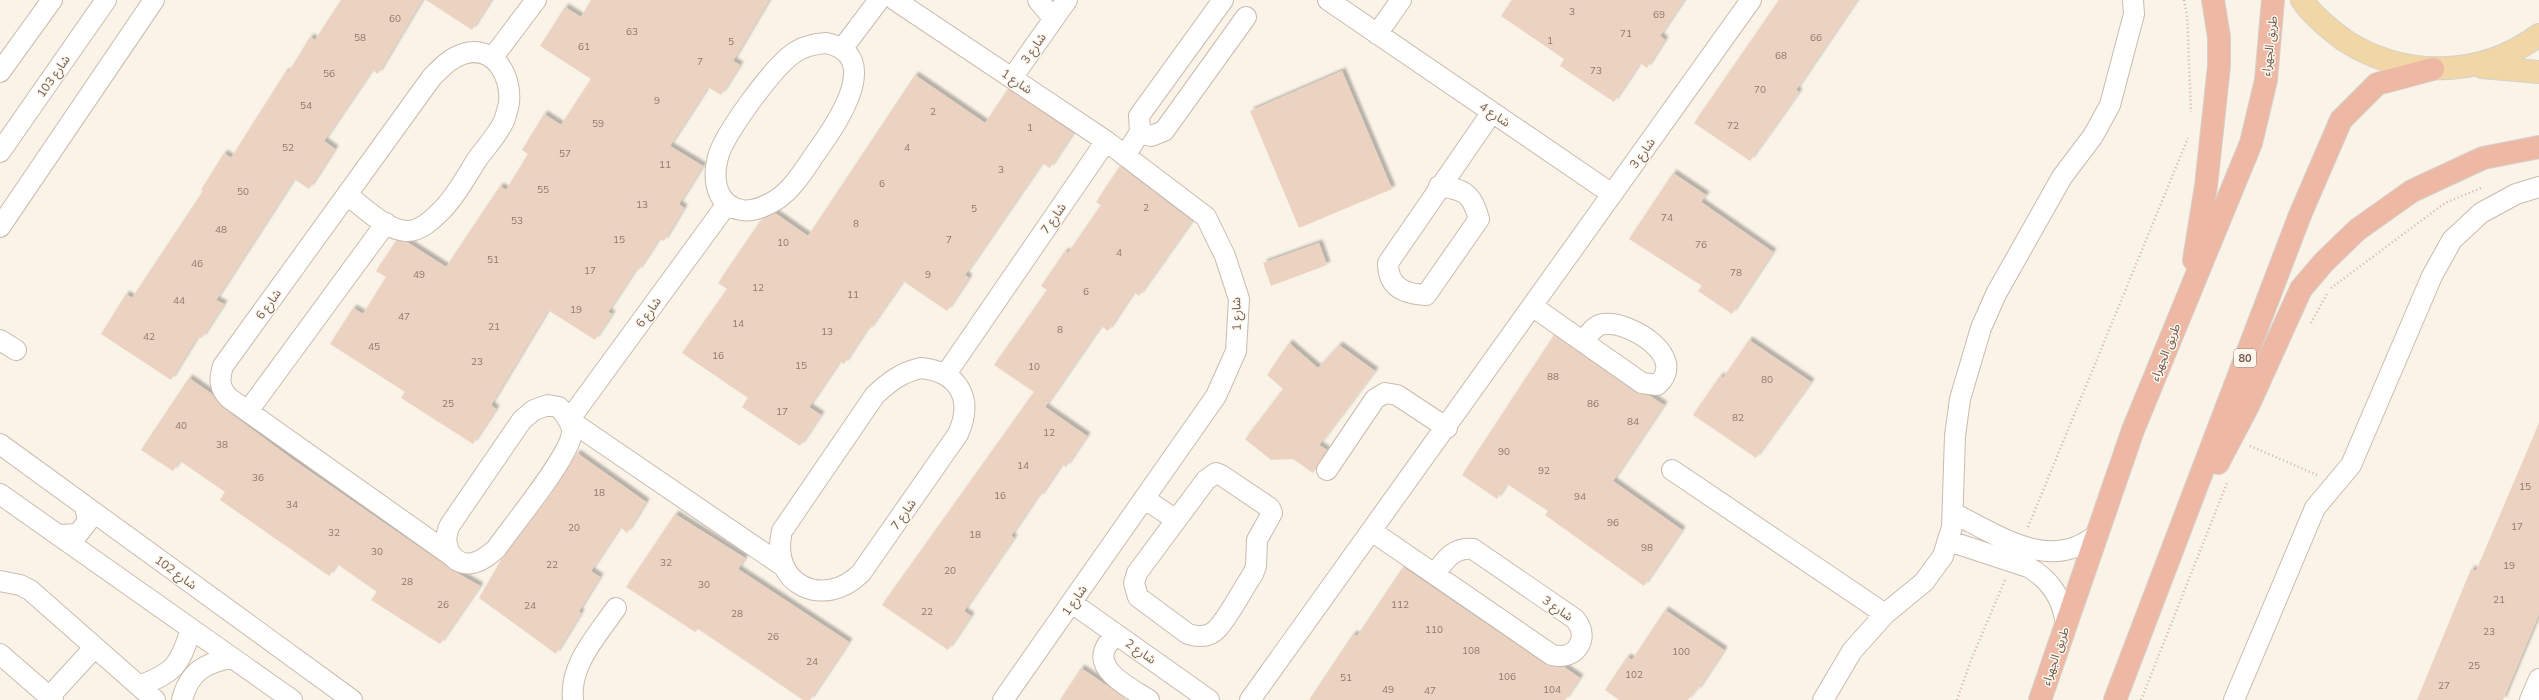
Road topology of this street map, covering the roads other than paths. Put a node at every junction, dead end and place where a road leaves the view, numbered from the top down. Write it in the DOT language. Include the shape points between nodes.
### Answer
graph roads {
  1 [pos="52,0"];
  2 [pos="106,0"];
  3 [pos="154,0"];
  4 [pos="536,0"];
  5 [pos="879,0"];
  6 [pos="895,0"];
  7 [pos="1038,0"];
  8 [pos="1067,0"];
  9 [pos="1224,0"];
  10 [pos="1328,0"];
  11 [pos="1401,0"];
  12 [pos="1751,0"];
  13 [pos="2133,0"];
  14 [pos="2213,0"];
  15 [pos="2273,0"];
  16 [pos="2302,0"];
  17 [pos="1246,17"];
  18 [pos="1054,18"];
  19 [pos="1377,34"];
  20 [pos="2539,35"];
  21 [pos="842,49"];
  22 [pos="494,58"];
  23 [pos="2468,66"];
  24 [pos="2433,69"];
  25 [pos="0,72"];
  26 [pos="2539,72"];
  27 [pos="1012,78"];
  28 [pos="1492,112"];
  29 [pos="1140,132"];
  30 [pos="1106,141"];
  31 [pos="2539,147"];
  32 [pos="0,152"];
  33 [pos="1125,156"];
  34 [pos="1439,186"];
  35 [pos="2539,187"];
  36 [pos="1612,194"];
  37 [pos="347,195"];
  38 [pos="727,204"];
  39 [pos="386,223"];
  40 [pos="0,227"];
  41 [pos="2188,296"];
  42 [pos="1532,306"];
  43 [pos="1584,341"];
  44 [pos="946,374"];
  45 [pos="248,411"];
  46 [pos="569,420"];
  47 [pos="1447,428"];
  48 [pos="0,444"];
  49 [pos="1327,470"];
  50 [pos="1672,470"];
  51 [pos="0,494"];
  52 [pos="1145,499"];
  53 [pos="85,506"];
  54 [pos="1952,513"];
  55 [pos="1176,520"];
  56 [pos="1373,532"];
  57 [pos="2097,534"];
  58 [pos="60,535"];
  59 [pos="1949,541"];
  60 [pos="2174,545"];
  61 [pos="2017,554"];
  62 [pos="452,556"];
  63 [pos="783,566"];
  64 [pos="1435,574"];
  65 [pos="0,581"];
  66 [pos="1072,603"];
  67 [pos="616,608"];
  68 [pos="1885,614"];
  69 [pos="2066,624"];
  70 [pos="191,630"];
  71 [pos="1116,634"];
  72 [pos="95,647"];
  73 [pos="0,654"];
  74 [pos="231,658"];
  75 [pos="2539,679"];
  76 [pos="139,686"];
  77 [pos="51,698"];
  78 [pos="155,700"];
  79 [pos="182,700"];
  80 [pos="292,700"];
  81 [pos="352,700"];
  82 [pos="574,700"];
  83 [pos="1003,700"];
  84 [pos="1149,700"];
  85 [pos="1209,700"];
  86 [pos="1250,700"];
  87 [pos="1823,700"];
  88 [pos="2040,700"];
  89 [pos="2115,700"];
  90 [pos="2234,700"];
  91 [pos="2530,700"];
  1 -- 25 [label="street"];
  2 -- 32 [label="street, شارع 103"];
  3 -- 40 [label="street"];
  4 -- 22 [label="street"];
  5 -- 21 [label="street"];
  6 -- 27 [label="street, شارع 1"];
  7 -- 18 [label="street"];
  8 -- 18 [label="street, شارع 3"];
  9 -- 29 [label="street" via="1139,116"];
  10 -- 19 [label="street, شارع 4"];
  11 -- 19 [label="street"];
  12 -- 36 [label="street, شارع 3"];
  13 -- 54 [label="street" via="2134,14 2110,106 2093,136 2062,177 1996,294 1981,328 1969,363 1956,429"];
  14 -- 41 [label="highway" via="2219,37 2219,66 2206,186"];
  15 -- 41 [label="highway, طريق الجهراء" via="2266,80 2251,143"];
  16 -- 24 [label="main road, 80" via="2329,29 2360,50 2395,64"];
  17 -- 29 [label="street" via="1164,131 1151,136"];
  18 -- 27 [label="street, شارع 3"];
  19 -- 28 [label="street, شارع 4"];
  20 -- 23 [label="main road, 80" via="2498,58"];
  21 -- 38 [label="street" via="852,64 854,77 850,93 837,124 798,179 777,200 756,209 744,210"];
  21 -- 38 [label="street" via="834,45 816,44 795,52 780,64 728,135 718,156 716,184 720,197"];
  22 -- 37 [label="street, شارع 6" via="483,53 464,53 444,65 432,77"];
  22 -- 39 [label="street" via="502,68 508,89 509,102 504,122 443,209 429,222 407,231"];
  23 -- 24 [label="main road, 80"];
  23 -- 26 [label="main road"];
  24 -- 60 [label="highway, 80" via="2377,84 2341,120 2300,215"];
  27 -- 30 [label="street, شارع 1"];
  28 -- 34 [label="street"];
  28 -- 36 [label="street, شارع 4"];
  29 -- 33 [label="street"];
  30 -- 33 [label="street, شارع 1"];
  30 -- 44 [label="street, شارع 7"];
  31 -- 60 [label="highway" via="2483,158 2412,191 2357,230 2324,262 2301,289 2248,406"];
  33 -- 52 [label="street, شارع 1" via="1206,218 1225,256 1239,300 1236,351 1216,396"];
  34 -- 34 [label="street" via="1388,262 1388,274 1398,288 1410,294 1426,294 1479,219 1473,200 1459,189"];
  35 -- 90 [label="street" via="2516,194 2481,213 2452,240 2432,276 2351,465 2314,508"];
  36 -- 42 [label="street, شارع 3"];
  37 -- 39 [label="street"];
  37 -- 45 [label="street, شارع 6" via="223,366 220,375 224,392"];
  38 -- 46 [label="street, شارع 6"];
  39 -- 45 [label="street"];
  41 -- 57 [label="highway, طريق الجهراء" via="2133,430"];
  42 -- 43 [label="street"];
  42 -- 47 [label="street, شارع 3"];
  44 -- 63 [label="street, شارع 7" via="920,368 908,371 875,395 782,531 778,546"];
  44 -- 63 [label="street, شارع 7" via="959,386 963,396 964,423 861,573 852,582 838,588 822,590 799,584"];
  45 -- 62 [label="street, شارع 6"];
  46 -- 62 [label="street, شارع 6" via="572,431 566,450 496,549 489,556 474,563 461,562"];
  46 -- 62 [label="street" via="559,408 548,405 534,410 522,420 445,534"];
  46 -- 63 [label="street, شارع 7"];
  47 -- 49 [label="street" via="1397,395 1385,393 1375,399"];
  47 -- 56 [label="street, شارع 3"];
  48 -- 53 [label="street, شارع 102"];
  50 -- 68 [label="street"];
  51 -- 58 [label="street"];
  52 -- 55 [label="street"];
  52 -- 66 [label="street, شارع 1"];
  53 -- 58 [label="street" via="88,521 78,534"];
  53 -- 81 [label="street, شارع 102"];
  54 -- 59 [label="street"];
  54 -- 61 [label="street"];
  55 -- 55 [label="street" via="1138,574 1134,588 1138,597 1188,634 1202,636 1217,630 1255,570 1256,544 1272,510 1216,474 1206,480"];
  56 -- 64 [label="street, شارع 3"];
  56 -- 86 [label="street, شارع 3"];
  57 -- 61 [label="street" via="2075,549"];
  57 -- 69 [label="highway, طريق الجهراء"];
  58 -- 70 [label="street"];
  59 -- 61 [label="street"];
  59 -- 68 [label="street" via="1931,574"];
  60 -- 89 [label="highway, 80"];
  61 -- 69 [label="street" via="2028,567 2048,581 2060,601"];
  64 -- 64 [label="street, شارع 3" via="1552,655 1567,657 1577,650 1582,631 1575,619 1473,550 1465,548 1455,551 1447,557"];
  65 -- 72 [label="street" via="30,590"];
  66 -- 71 [label="street, شارع 2"];
  66 -- 83 [label="street, شارع 1"];
  67 -- 82 [label="street" via="580,660 572,687"];
  68 -- 87 [label="street" via="1852,651"];
  69 -- 88 [label="highway, طريق الجهراء"];
  70 -- 74 [label="street"];
  70 -- 76 [label="street" via="178,662 168,673"];
  71 -- 84 [label="street" via="1104,650 1103,662 1109,673"];
  71 -- 85 [label="street, شارع 2"];
  72 -- 76 [label="street"];
  72 -- 77 [label="street"];
  73 -- 77 [label="street"];
  74 -- 79 [label="street" via="214,661 201,668 190,680"];
  74 -- 80 [label="street"];
  75 -- 91 [label="street"];
  76 -- 78 [label="street"];
}
